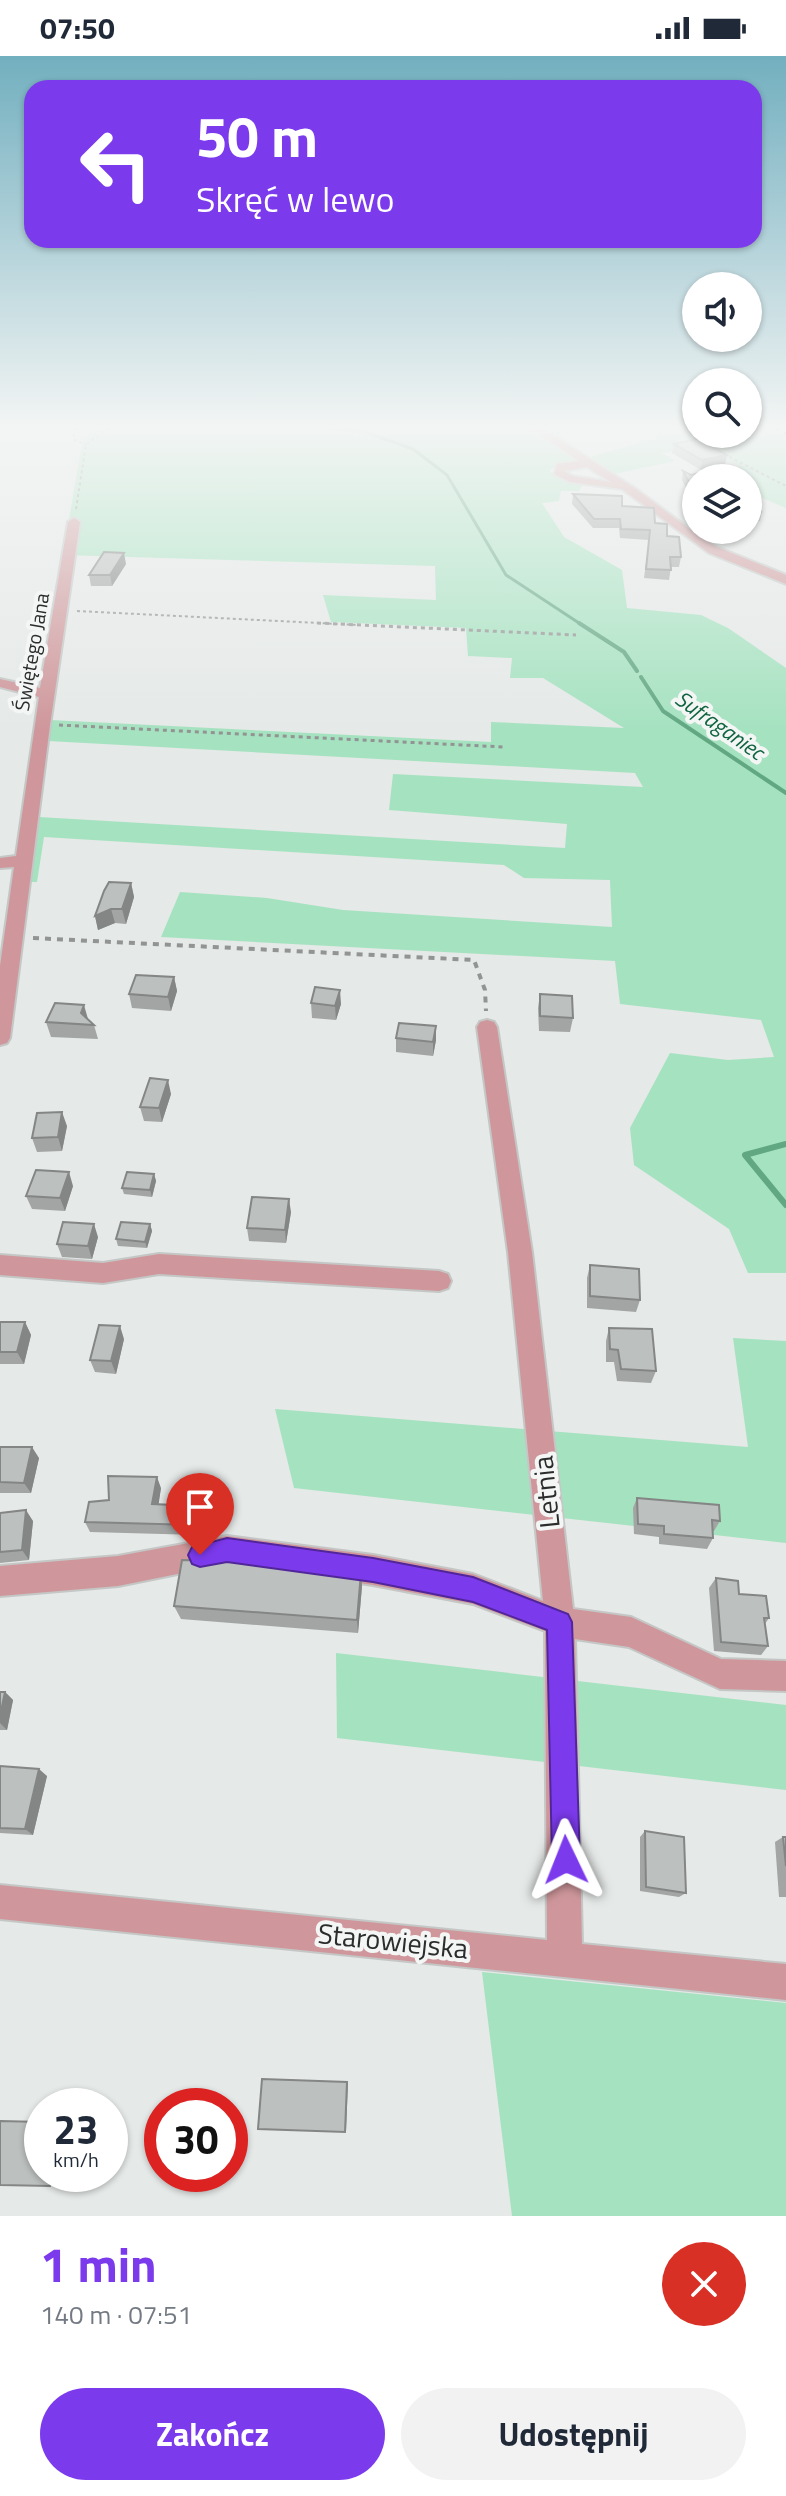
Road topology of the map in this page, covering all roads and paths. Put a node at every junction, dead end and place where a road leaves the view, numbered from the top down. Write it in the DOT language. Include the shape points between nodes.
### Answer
graph roads {
  1 [pos="73,529"];
  2 [pos="684,529"];
  3 [pos="786,580"];
  4 [pos="62,610"];
  5 [pos="576,635"];
  6 [pos="0,683"];
  7 [pos="47,694"];
  8 [pos="42,725"];
  9 [pos="504,747"];
  10 [pos="23,861"];
  11 [pos="0,863"];
  12 [pos="14,937"];
  13 [pos="487,1027"];
  14 [pos="0,1038"];
  15 [pos="0,1265"];
  16 [pos="439,1281"];
  17 [pos="0,1581"];
  18 [pos="560,1622"];
  19 [pos="786,1676"];
  20 [pos="0,1902"];
  21 [pos="565,1959"];
  22 [pos="786,1982"];
  1 -- 4 [label="street, Świętego Jana"];
  2 -- 3 [label="street" via="713,550"];
  4 -- 5 [label="path"];
  4 -- 7 [label="street, Świętego Jana"];
  6 -- 7 [label="street"];
  7 -- 8 [label="street, Świętego Jana"];
  8 -- 9 [label="path"];
  8 -- 10 [label="street, Świętego Jana"];
  10 -- 11 [label="street"];
  10 -- 12 [label="street, Świętego Jana"];
  12 -- 13 [label="path" via="474,960 485,990"];
  12 -- 14 [label="street, Świętego Jana"];
  13 -- 18 [label="street, Letnia" via="520,1252"];
  15 -- 16 [label="street" via="103,1273 159,1264"];
  17 -- 18 [label="street" via="118,1571 227,1550 473,1589"];
  18 -- 19 [label="street" via="631,1632 720,1674"];
  18 -- 21 [label="street, Letnia"];
  20 -- 21 [label="street, Starowiejska"];
  21 -- 22 [label="street, Starowiejska"];
}
